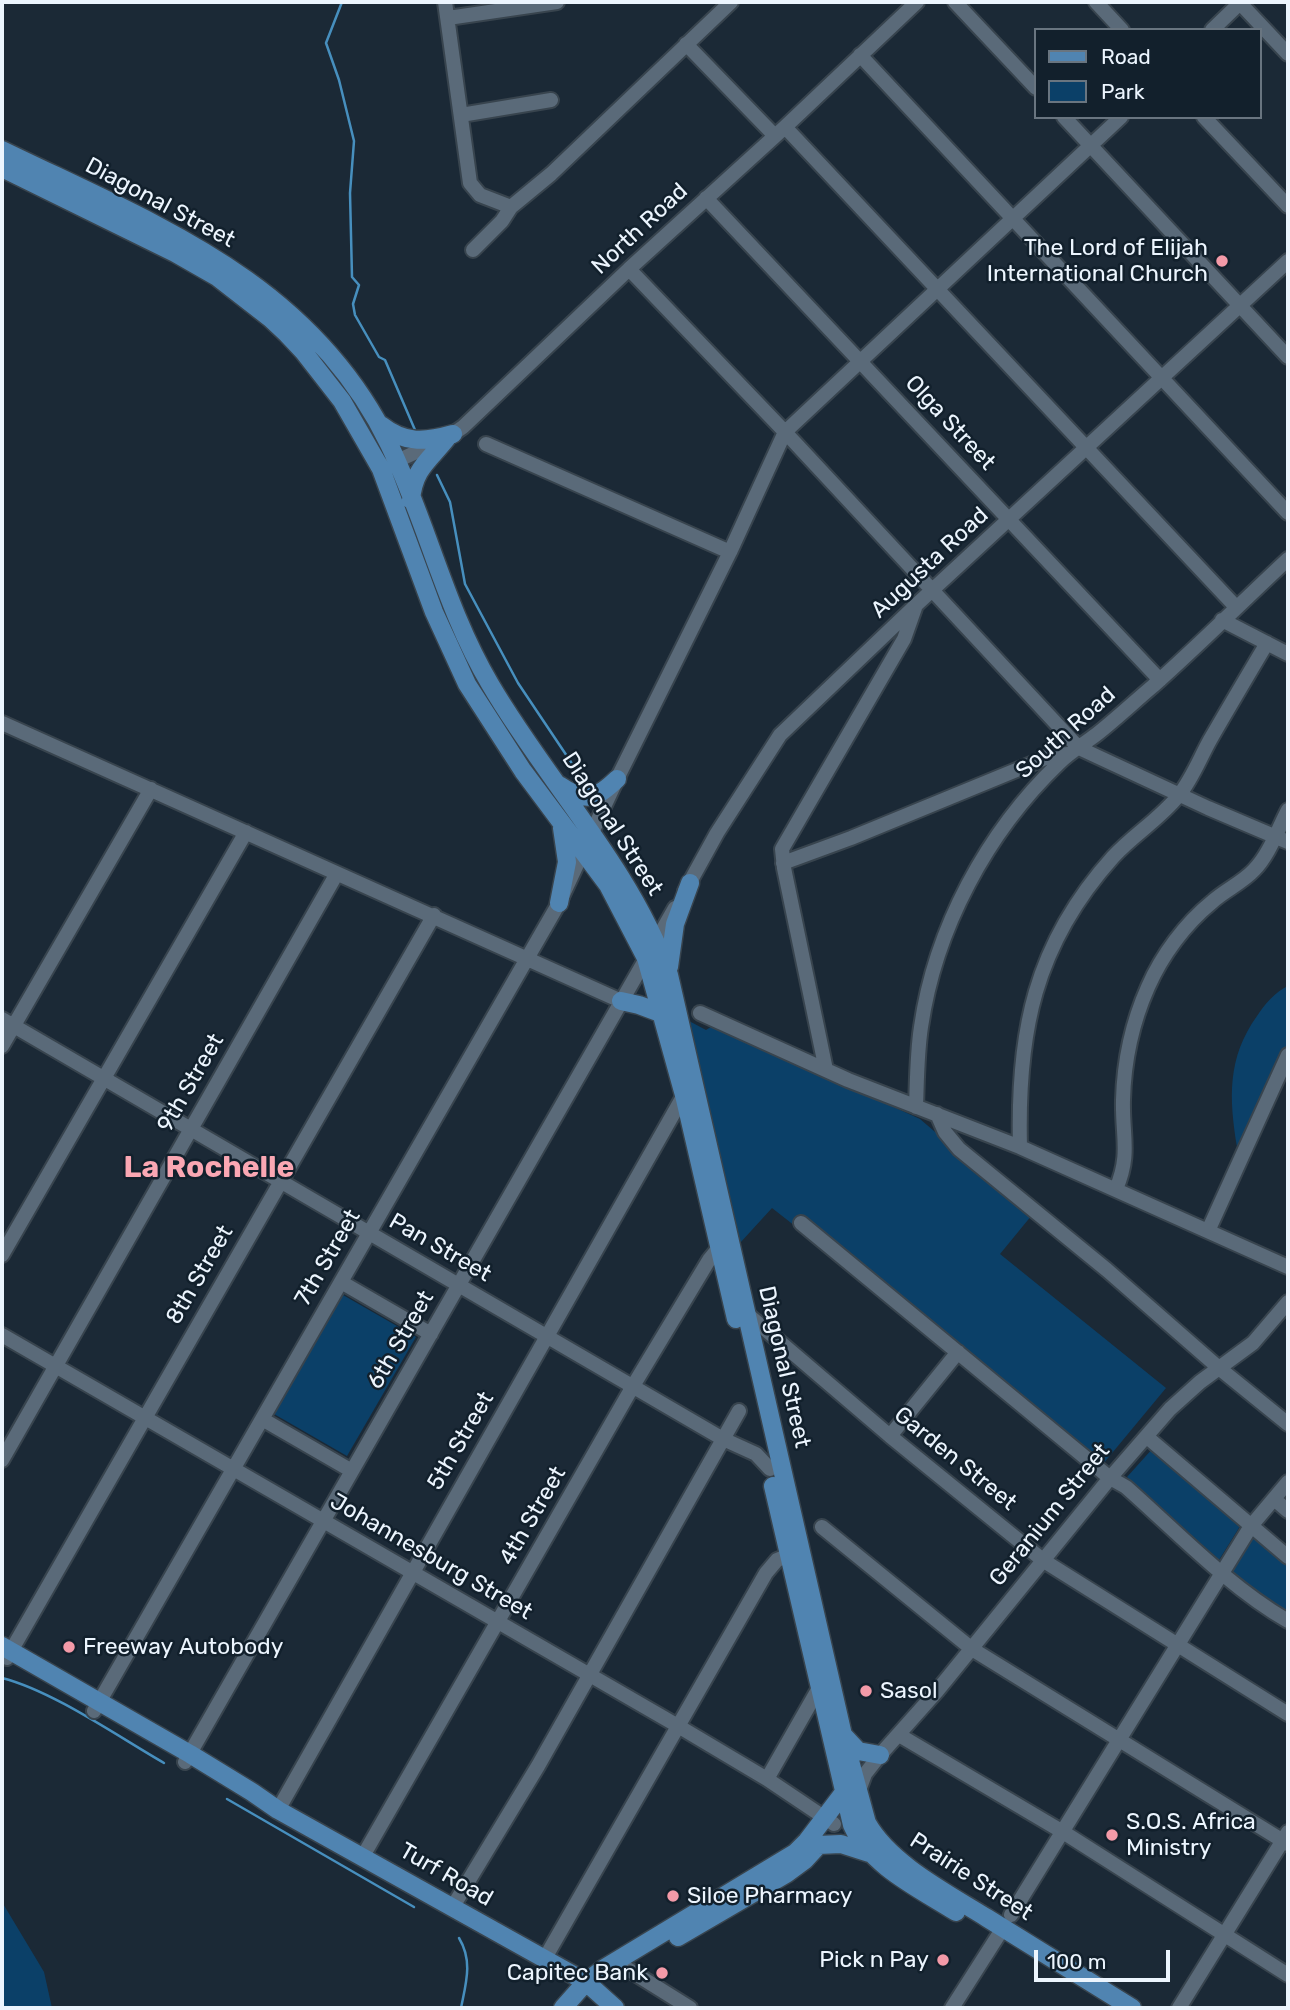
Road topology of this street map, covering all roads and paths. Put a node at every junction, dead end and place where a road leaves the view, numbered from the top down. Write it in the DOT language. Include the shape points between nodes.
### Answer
graph roads {
  1 [pos="445,2"];
  2 [pos="557,2"];
  3 [pos="731,2"];
  4 [pos="917,2"];
  5 [pos="955,2"];
  6 [pos="1096,2"];
  7 [pos="1240,2"];
  8 [pos="448,19"];
  9 [pos="1120,28"];
  10 [pos="1215,28"];
  11 [pos="686,44"];
  12 [pos="1288,54"];
  13 [pos="860,55"];
  14 [pos="1034,86"];
  15 [pos="551,100"];
  16 [pos="461,115"];
  17 [pos="1066,119"];
  18 [pos="1119,119"];
  19 [pos="1206,119"];
  20 [pos="780,131"];
  21 [pos="1090,146"];
  22 [pos="2,150"];
  23 [pos="2,168"];
  24 [pos="706,198"];
  25 [pos="1288,206"];
  26 [pos="511,207"];
  27 [pos="1012,219"];
  28 [pos="473,250"];
  29 [pos="1288,261"];
  30 [pos="629,269"];
  31 [pos="936,289"];
  32 [pos="1240,306"];
  33 [pos="1288,357"];
  34 [pos="861,361"];
  35 [pos="1163,378"];
  36 [pos="376,421"];
  37 [pos="785,432"];
  38 [pos="450,436"];
  39 [pos="486,444"];
  40 [pos="1088,449"];
  41 [pos="388,465"];
  42 [pos="411,500"];
  43 [pos="1288,513"];
  44 [pos="1009,521"];
  45 [pos="730,552"];
  46 [pos="1288,559"];
  47 [pos="933,592"];
  48 [pos="915,606"];
  49 [pos="1236,607"];
  50 [pos="1222,620"];
  51 [pos="1267,643"];
  52 [pos="1288,654"];
  53 [pos="1160,680"];
  54 [pos="2,723"];
  55 [pos="1075,751"];
  56 [pos="617,779"];
  57 [pos="557,783"];
  58 [pos="151,789"];
  59 [pos="1180,795"];
  60 [pos="1288,810"];
  61 [pos="560,820"];
  62 [pos="246,832"];
  63 [pos="592,834"];
  64 [pos="1274,835"];
  65 [pos="1288,842"];
  66 [pos="583,852"];
  67 [pos="783,863"];
  68 [pos="336,875"];
  69 [pos="690,883"];
  70 [pos="559,903"];
  71 [pos="434,915"];
  72 [pos="656,941"];
  73 [pos="527,958"];
  74 [pos="646,958"];
  75 [pos="669,975"];
  76 [pos="621,1002"];
  77 [pos="700,1013"];
  78 [pos="663,1014"];
  79 [pos="8,1023"];
  80 [pos="2,1046"];
  81 [pos="1288,1055"];
  82 [pos="826,1070"];
  83 [pos="104,1079"];
  84 [pos="684,1095"];
  85 [pos="916,1107"];
  86 [pos="937,1114"];
  87 [pos="191,1129"];
  88 [pos="1020,1147"];
  89 [pos="281,1181"];
  90 [pos="1116,1189"];
  91 [pos="802,1223"];
  92 [pos="1208,1231"];
  93 [pos="369,1233"];
  94 [pos="724,1246"];
  95 [pos="2,1255"];
  96 [pos="1288,1267"];
  97 [pos="341,1282"];
  98 [pos="459,1285"];
  99 [pos="1288,1302"];
  100 [pos="746,1313"];
  101 [pos="430,1334"];
  102 [pos="2,1335"];
  103 [pos="547,1336"];
  104 [pos="958,1352"];
  105 [pos="55,1366"];
  106 [pos="1219,1368"];
  107 [pos="633,1386"];
  108 [pos="739,1411"];
  109 [pos="145,1418"];
  110 [pos="262,1419"];
  111 [pos="1288,1424"];
  112 [pos="890,1436"];
  113 [pos="1147,1437"];
  114 [pos="723,1438"];
  115 [pos="2,1460"];
  116 [pos="233,1469"];
  117 [pos="770,1469"];
  118 [pos="352,1471"];
  119 [pos="1110,1478"];
  120 [pos="1288,1482"];
  121 [pos="1274,1499"];
  122 [pos="1288,1511"];
  123 [pos="323,1521"];
  124 [pos="1251,1526"];
  125 [pos="822,1527"];
  126 [pos="791,1548"];
  127 [pos="1288,1557"];
  128 [pos="1044,1561"];
  129 [pos="413,1572"];
  130 [pos="1223,1573"];
  131 [pos="1288,1621"];
  132 [pos="499,1622"];
  133 [pos="1177,1646"];
  134 [pos="972,1648"];
  135 [pos="5,1653"];
  136 [pos="590,1675"];
  137 [pos="819,1688"];
  138 [pos="97,1706"];
  139 [pos="1288,1714"];
  140 [pos="678,1726"];
  141 [pos="843,1735"];
  142 [pos="900,1735"];
  143 [pos="1120,1738"];
  144 [pos="880,1755"];
  145 [pos="187,1758"];
  146 [pos="767,1779"];
  147 [pos="853,1789"];
  148 [pos="278,1811"];
  149 [pos="830,1820"];
  150 [pos="1062,1832"];
  151 [pos="1286,1838"];
  152 [pos="818,1844"];
  153 [pos="872,1854"];
  154 [pos="363,1856"];
  155 [pos="452,1908"];
  156 [pos="1004,1927"];
  157 [pos="1225,1934"];
  158 [pos="545,1958"];
  159 [pos="626,1968"];
  160 [pos="1288,1975"];
  161 [pos="590,1985"];
  162 [pos="563,2008"];
  163 [pos="578,2008"];
  164 [pos="615,2008"];
  165 [pos="690,2008"];
  166 [pos="952,2008"];
  167 [pos="1111,2008"];
  168 [pos="1132,2008"];
  169 [pos="1180,2008"];
  1 -- 8 [label="street"];
  2 -- 8 [label="street"];
  3 -- 11 [label="street"];
  4 -- 13 [label="street, North Road"];
  5 -- 14 [label="street"];
  6 -- 9 [label="street"];
  7 -- 10 [label="street"];
  7 -- 12 [label="street"];
  8 -- 16 [label="street"];
  11 -- 20 [label="street"];
  11 -- 26 [label="street"];
  13 -- 20 [label="street, North Road"];
  13 -- 27 [label="street"];
  15 -- 16 [label="street"];
  16 -- 26 [label="street" via="473,189"];
  17 -- 21 [label="street"];
  18 -- 21 [label="street"];
  19 -- 25 [label="street"];
  20 -- 24 [label="street, North Road"];
  20 -- 31 [label="street"];
  21 -- 27 [label="street"];
  21 -- 32 [label="street"];
  22 -- 36 [label="main road, Diagonal Street" via="197,245 246,277 287,310 326,351"];
  23 -- 41 [label="main road, Diagonal Street" via="193,263 239,294 303,351"];
  24 -- 30 [label="street, North Road"];
  24 -- 34 [label="street, Olga Street"];
  26 -- 28 [label="street"];
  27 -- 31 [label="street"];
  27 -- 35 [label="street"];
  29 -- 32 [label="street, Augusta Road"];
  30 -- 37 [label="street"];
  30 -- 38 [label="street, North Road"];
  31 -- 34 [label="street"];
  31 -- 40 [label="street"];
  32 -- 33 [label="street"];
  32 -- 35 [label="street, Augusta Road"];
  34 -- 37 [label="street"];
  34 -- 44 [label="street, Olga Street"];
  35 -- 40 [label="street, Augusta Road"];
  35 -- 43 [label="street"];
  36 -- 38 [label="main road" via="414,441"];
  36 -- 41 [label="main road, Diagonal Street"];
  37 -- 45 [label="street, 7th Street"];
  37 -- 47 [label="street"];
  38 -- 41 [label="street, North Road"];
  38 -- 42 [label="main road" via="419,470"];
  39 -- 45 [label="street"];
  40 -- 44 [label="street, Augusta Road"];
  40 -- 49 [label="street"];
  41 -- 42 [label="main road, Diagonal Street"];
  41 -- 61 [label="main road, Diagonal Street" via="433,612 462,672 490,722"];
  42 -- 57 [label="main road, Diagonal Street" via="470,647 500,701"];
  44 -- 47 [label="street, Augusta Road"];
  44 -- 53 [label="street, Olga Street"];
  45 -- 56 [label="street, 7th Street"];
  46 -- 49 [label="street, South Road"];
  47 -- 48 [label="street, Augusta Road"];
  47 -- 55 [label="street"];
  48 -- 67 [label="street" via="904,639 786,838"];
  48 -- 69 [label="street, Augusta Road" via="780,735"];
  49 -- 50 [label="street, South Road"];
  50 -- 51 [label="street"];
  50 -- 53 [label="street, South Road"];
  51 -- 52 [label="street"];
  51 -- 59 [label="street"];
  53 -- 55 [label="street, South Road"];
  54 -- 58 [label="street"];
  55 -- 59 [label="street"];
  55 -- 67 [label="street" via="1031,764"];
  55 -- 85 [label="street, South Road" via="1030,794 1001,831 958,907 933,975 921,1027"];
  56 -- 57 [label="main road" via="591,798 577,796"];
  56 -- 63 [label="street, 7th Street"];
  57 -- 63 [label="main road, Diagonal Street"];
  58 -- 62 [label="street"];
  58 -- 79 [label="street"];
  59 -- 64 [label="street"];
  59 -- 88 [label="street" via="1119,851 1090,885 1048,958 1035,989 1024,1045"];
  60 -- 64 [label="street"];
  61 -- 66 [label="main road, Diagonal Street"];
  61 -- 70 [label="main road" via="567,862"];
  62 -- 68 [label="street"];
  62 -- 83 [label="street"];
  63 -- 66 [label="street, 7th Street"];
  63 -- 72 [label="main road, Diagonal Street" via="626,883"];
  64 -- 65 [label="street"];
  64 -- 90 [label="street" via="1256,868 1192,921 1148,987 1125,1062 1125,1162"];
  66 -- 70 [label="street, 7th Street"];
  66 -- 74 [label="main road, Diagonal Street" via="608,885"];
  67 -- 82 [label="street"];
  68 -- 71 [label="street"];
  68 -- 87 [label="street, 9th Street"];
  69 -- 72 [label="street, Augusta Road"];
  69 -- 75 [label="main road" via="675,924"];
  70 -- 73 [label="street, 7th Street"];
  71 -- 73 [label="street"];
  71 -- 89 [label="street, 8th Street"];
  72 -- 74 [label="street, 6th Street"];
  72 -- 75 [label="main road, Diagonal Street"];
  73 -- 76 [label="street"];
  73 -- 93 [label="street, 7th Street"];
  74 -- 76 [label="street, 6th Street"];
  74 -- 78 [label="main road, Diagonal Street"];
  75 -- 94 [label="main road, Diagonal Street"];
  76 -- 78 [label="main road"];
  76 -- 98 [label="street, 6th Street"];
  77 -- 82 [label="street"];
  78 -- 84 [label="main road, Diagonal Street"];
  79 -- 80 [label="street"];
  79 -- 83 [label="street, Pan Street"];
  81 -- 92 [label="street"];
  82 -- 85 [label="street"];
  83 -- 87 [label="street, Pan Street"];
  83 -- 95 [label="street"];
  84 -- 94 [label="main road, Diagonal Street"];
  84 -- 103 [label="street, 5th Street"];
  85 -- 86 [label="street"];
  86 -- 88 [label="street"];
  86 -- 106 [label="street" via="944,1132 959,1149"];
  87 -- 89 [label="street, Pan Street"];
  87 -- 105 [label="street, 9th Street"];
  88 -- 90 [label="street"];
  89 -- 93 [label="street, Pan Street"];
  89 -- 109 [label="street, 8th Street"];
  90 -- 92 [label="street"];
  91 -- 104 [label="street"];
  92 -- 96 [label="street"];
  93 -- 97 [label="street, 7th Street"];
  93 -- 98 [label="street, Pan Street"];
  94 -- 100 [label="main road, Diagonal Street"];
  94 -- 107 [label="street, 4th Street"];
  94 -- 117 [label="main road, Diagonal Street"];
  97 -- 101 [label="street"];
  97 -- 110 [label="street, 7th Street"];
  98 -- 101 [label="street, 6th Street"];
  98 -- 103 [label="street, Pan Street"];
  99 -- 106 [label="street, Geranium Street" via="1253,1343"];
  100 -- 112 [label="street, Garden Street"];
  100 -- 126 [label="main road, Diagonal Street"];
  101 -- 118 [label="street, 6th Street"];
  102 -- 105 [label="street, Johannesburg Street"];
  103 -- 107 [label="street, Pan Street"];
  103 -- 129 [label="street, 5th Street"];
  104 -- 112 [label="street"];
  104 -- 119 [label="street"];
  105 -- 109 [label="street, Johannesburg Street"];
  105 -- 115 [label="street, 9th Street"];
  106 -- 111 [label="street"];
  106 -- 113 [label="street, Geranium Street" via="1176,1402"];
  107 -- 114 [label="street, Pan Street"];
  107 -- 132 [label="street, 4th Street"];
  108 -- 114 [label="street"];
  109 -- 116 [label="street, Johannesburg Street"];
  109 -- 135 [label="street, 8th Street"];
  110 -- 116 [label="street, 7th Street"];
  110 -- 118 [label="street"];
  112 -- 128 [label="street, Garden Street"];
  113 -- 119 [label="street, Geranium Street"];
  113 -- 124 [label="street"];
  114 -- 117 [label="street, Pan Street" via="756,1454"];
  114 -- 136 [label="street"];
  116 -- 123 [label="street, Johannesburg Street"];
  116 -- 138 [label="street, 7th Street"];
  117 -- 126 [label="main road, Diagonal Street"];
  118 -- 123 [label="street, 6th Street"];
  119 -- 128 [label="street, Geranium Street"];
  119 -- 130 [label="street"];
  120 -- 121 [label="street"];
  121 -- 122 [label="street"];
  121 -- 124 [label="street"];
  123 -- 129 [label="street, Johannesburg Street"];
  123 -- 145 [label="street, 6th Street"];
  124 -- 127 [label="street"];
  124 -- 130 [label="street"];
  125 -- 134 [label="street"];
  126 -- 137 [label="main road, Diagonal Street"];
  126 -- 140 [label="street" via="766,1573"];
  126 -- 141 [label="main road, Diagonal Street"];
  128 -- 133 [label="street, Garden Street"];
  128 -- 134 [label="street, Geranium Street"];
  129 -- 132 [label="street, Johannesburg Street"];
  129 -- 148 [label="street, 5th Street"];
  130 -- 131 [label="street"];
  130 -- 133 [label="street"];
  132 -- 136 [label="street, Johannesburg Street"];
  132 -- 154 [label="street, 4th Street"];
  133 -- 139 [label="street, Garden Street"];
  133 -- 143 [label="street"];
  134 -- 142 [label="street, Geranium Street"];
  134 -- 143 [label="street"];
  135 -- 138 [label="main road, Turf Road"];
  136 -- 140 [label="street, Johannesburg Street"];
  136 -- 155 [label="street"];
  137 -- 146 [label="street"];
  137 -- 147 [label="main road, Diagonal Street"];
  138 -- 145 [label="main road, Turf Road"];
  140 -- 146 [label="street, Johannesburg Street"];
  140 -- 158 [label="street"];
  141 -- 144 [label="main road" via="858,1751"];
  141 -- 147 [label="main road, Diagonal Street"];
  142 -- 144 [label="street, Geranium Street"];
  142 -- 150 [label="street"];
  143 -- 150 [label="street"];
  143 -- 151 [label="street"];
  144 -- 147 [label="street, Geranium Street"];
  145 -- 148 [label="main road, Turf Road"];
  146 -- 149 [label="street, Johannesburg Street"];
  147 -- 149 [label="main road, Geranium Street"];
  147 -- 153 [label="main road, Prairie Street" via="854,1830"];
  147 -- 156 [label="main road, Prairie Street" via="867,1823 889,1852"];
  148 -- 154 [label="main road, Turf Road"];
  149 -- 152 [label="main road, Geranium Street"];
  149 -- 161 [label="main road, Geranium Street" via="788,1858 603,1969"];
  150 -- 156 [label="street"];
  150 -- 157 [label="street"];
  151 -- 157 [label="street"];
  152 -- 153 [label="main road" via="841,1844"];
  152 -- 159 [label="main road, Geranium Street" via="786,1874"];
  153 -- 156 [label="main road, Prairie Street" via="928,1895"];
  154 -- 155 [label="main road, Turf Road"];
  155 -- 158 [label="main road, Turf Road"];
  156 -- 166 [label="street"];
  156 -- 167 [label="main road, Prairie Street"];
  156 -- 168 [label="main road, Prairie Street"];
  157 -- 160 [label="street"];
  157 -- 169 [label="street"];
  158 -- 161 [label="main road, Turf Road"];
  159 -- 161 [label="main road, Geranium Street"];
  159 -- 165 [label="street"];
  161 -- 162 [label="main road"];
  161 -- 163 [label="main road"];
  161 -- 164 [label="main road, Turf Road"];
}
